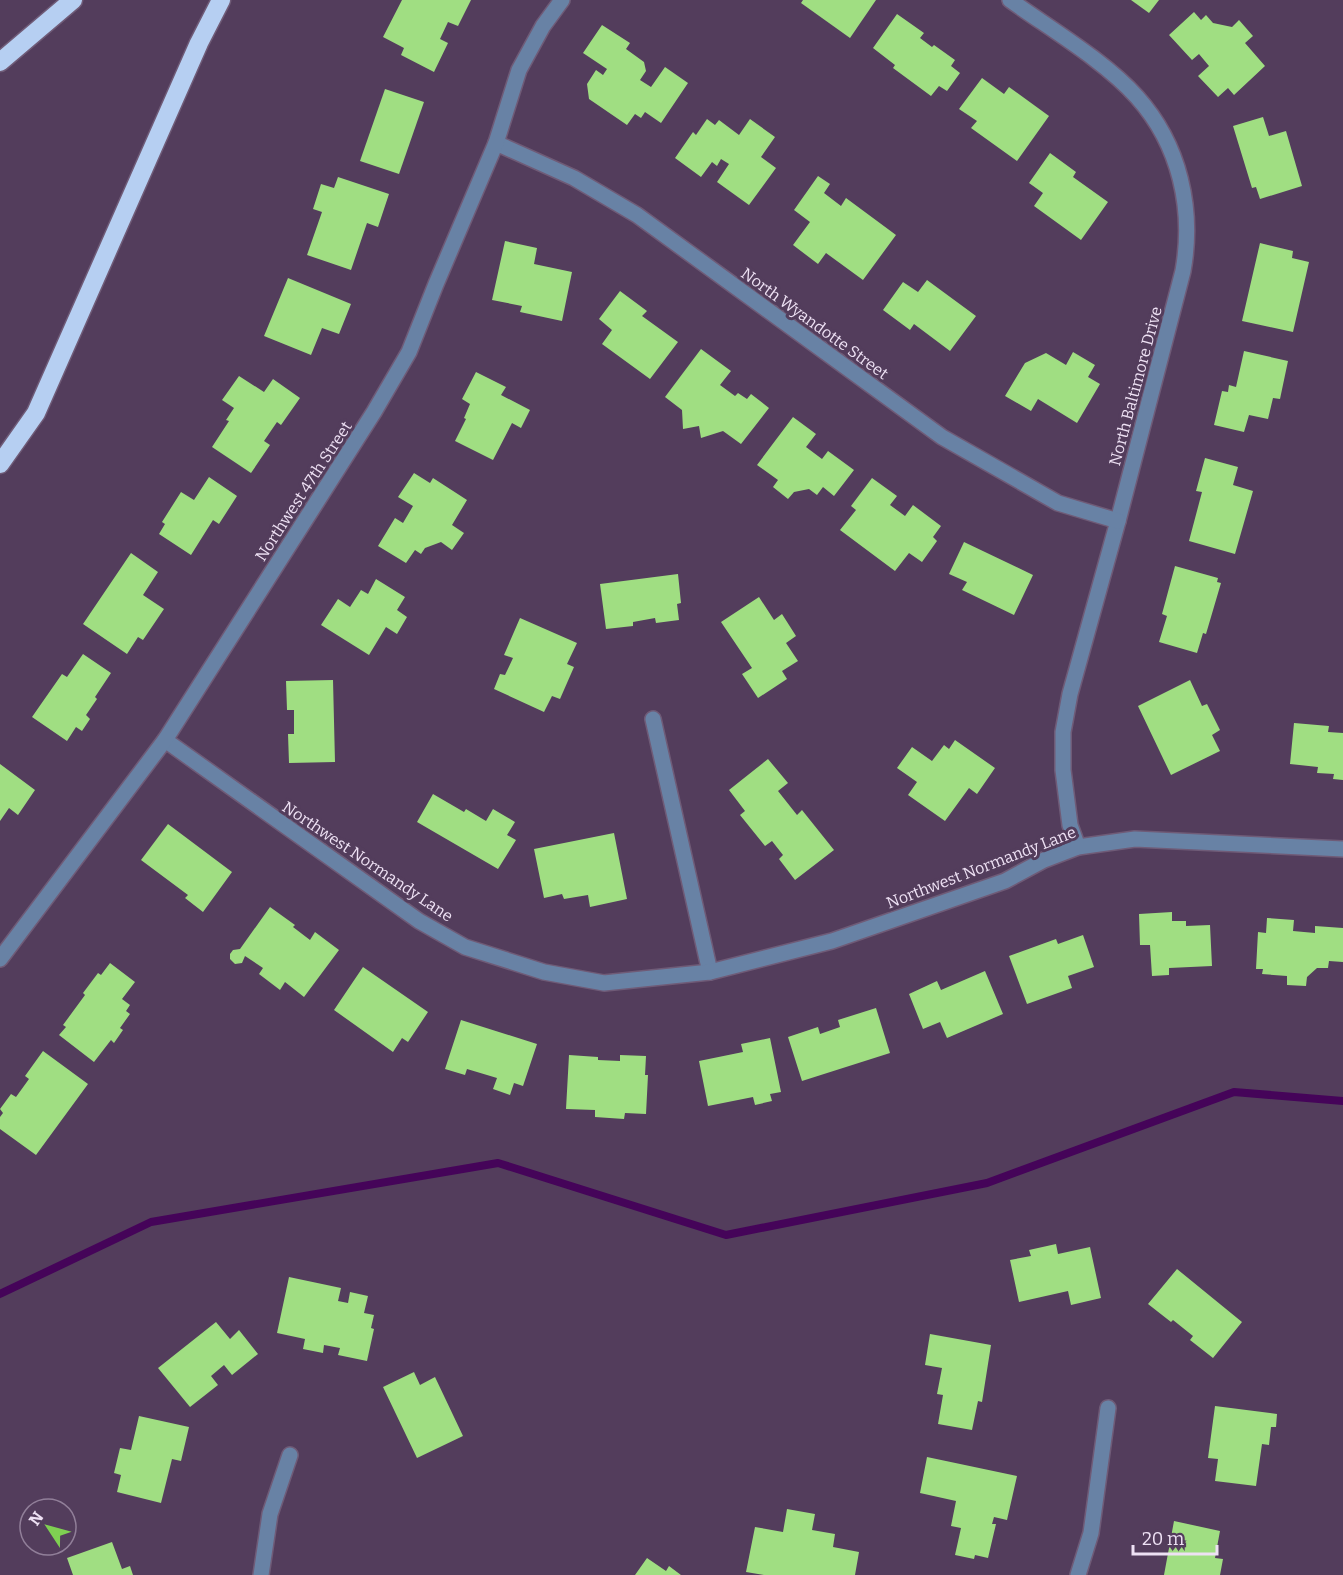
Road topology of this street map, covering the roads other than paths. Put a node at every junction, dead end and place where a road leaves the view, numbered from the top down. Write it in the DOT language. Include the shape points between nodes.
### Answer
graph roads {
  1 [pos="73,0"];
  2 [pos="221,0"];
  3 [pos="562,0"];
  4 [pos="1010,0"];
  5 [pos="0,62"];
  6 [pos="496,143"];
  7 [pos="0,464"];
  8 [pos="1118,521"];
  9 [pos="652,719"];
  10 [pos="165,740"];
  11 [pos="1078,847"];
  12 [pos="1343,849"];
  13 [pos="0,959"];
  14 [pos="710,972"];
  15 [pos="1108,1408"];
  16 [pos="290,1455"];
  17 [pos="261,1575"];
  18 [pos="1078,1575"];
  1 -- 5 [label="highway"];
  2 -- 7 [label="highway" via="36,413"];
  3 -- 6 [label="street, Northwest 47th Street" via="519,70"];
  4 -- 8 [label="street, North Baltimore Drive" via="1104,68 1137,97 1171,148 1187,209 1183,272"];
  6 -- 8 [label="street, North Wyandotte Street" via="574,178 637,215 942,437 1058,503"];
  6 -- 10 [label="street, Northwest 47th Street" via="409,352"];
  8 -- 11 [label="street, North Baltimore Drive" via="1063,732 1070,825"];
  9 -- 14 [label="street"];
  10 -- 13 [label="street, Northwest 47th Street"];
  10 -- 14 [label="street, Northwest Normandy Lane" via="419,921 465,947 544,972 604,983"];
  11 -- 12 [label="street, Northwest Normandy Lane" via="1135,839"];
  11 -- 14 [label="street, Northwest Normandy Lane" via="1005,880 832,941"];
  15 -- 18 [label="street" via="1091,1533"];
  16 -- 17 [label="street" via="270,1514"];
}
